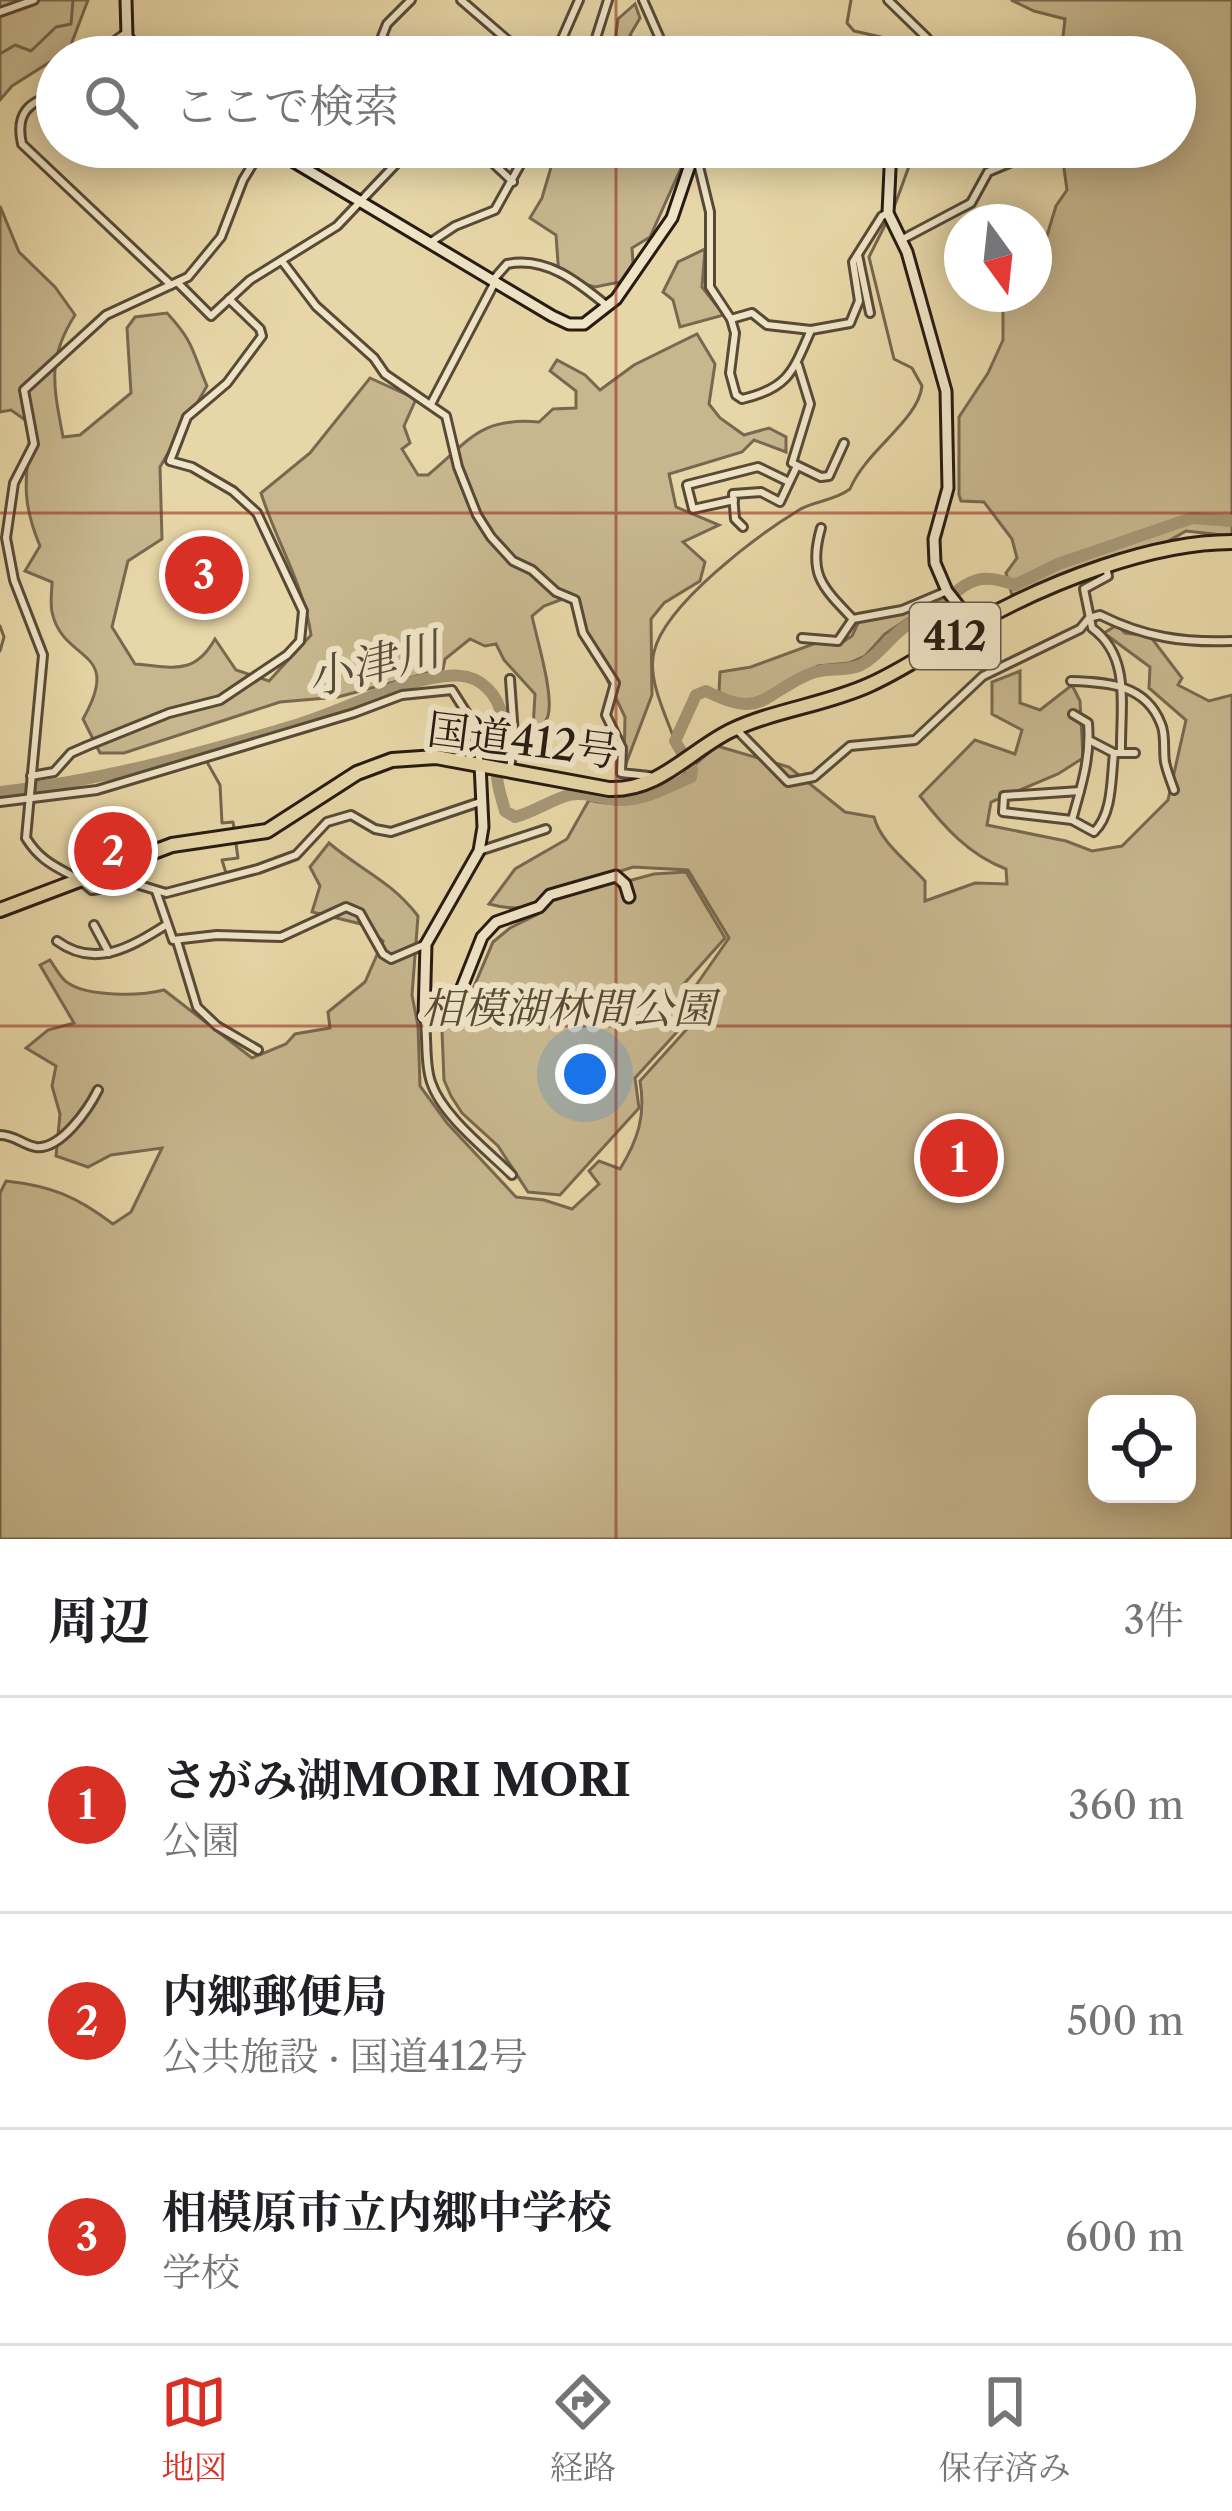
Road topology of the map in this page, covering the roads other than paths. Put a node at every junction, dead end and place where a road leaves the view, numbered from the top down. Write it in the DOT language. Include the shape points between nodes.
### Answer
graph roads {
  1 [pos="34,0"];
  2 [pos="126,0"];
  3 [pos="411,0"];
  4 [pos="461,0"];
  5 [pos="579,0"];
  6 [pos="608,0"];
  7 [pos="643,0"];
  8 [pos="888,0"];
  9 [pos="0,11"];
  10 [pos="127,32"];
  11 [pos="122,36"];
  12 [pos="129,36"];
  13 [pos="383,36"];
  14 [pos="500,36"];
  15 [pos="563,36"];
  16 [pos="597,36"];
  17 [pos="659,36"];
  18 [pos="924,36"];
  19 [pos="36,100"];
  20 [pos="36,157"];
  21 [pos="48,168"];
  22 [pos="251,168"];
  23 [pos="309,168"];
  24 [pos="393,168"];
  25 [pos="498,168"];
  26 [pos="520,168"];
  27 [pos="688,168"];
  28 [pos="700,168"];
  29 [pos="890,168"];
  30 [pos="998,168"];
  31 [pos="513,182"];
  32 [pos="364,201"];
  33 [pos="888,213"];
  34 [pos="902,240"];
  35 [pos="431,242"];
  36 [pos="858,255"];
  37 [pos="282,261"];
  38 [pos="494,281"];
  39 [pos="175,285"];
  40 [pos="229,299"];
  41 [pos="609,307"];
  42 [pos="869,313"];
  43 [pos="730,319"];
  44 [pos="811,331"];
  45 [pos="798,365"];
  46 [pos="431,404"];
  47 [pos="844,443"];
  48 [pos="796,468"];
  49 [pos="740,472"];
  50 [pos="789,482"];
  51 [pos="742,493"];
  52 [pos="734,500"];
  53 [pos="743,527"];
  54 [pos="820,528"];
  55 [pos="1232,542"];
  56 [pos="1106,567"];
  57 [pos="948,592"];
  58 [pos="1089,618"];
  59 [pos="853,619"];
  60 [pos="974,624"];
  61 [pos="802,638"];
  62 [pos="1232,641"];
  63 [pos="509,679"];
  64 [pos="1071,681"];
  65 [pos="1119,683"];
  66 [pos="1073,714"];
  67 [pos="736,728"];
  68 [pos="1089,740"];
  69 [pos="1117,753"];
  70 [pos="1135,754"];
  71 [pos="497,767"];
  72 [pos="31,776"];
  73 [pos="656,780"];
  74 [pos="1080,790"];
  75 [pos="1174,790"];
  76 [pos="28,797"];
  77 [pos="482,801"];
  78 [pos="0,802"];
  79 [pos="1072,820"];
  80 [pos="546,829"];
  81 [pos="479,851"];
  82 [pos="82,880"];
  83 [pos="156,891"];
  84 [pos="629,897"];
  85 [pos="0,910"];
  86 [pos="94,925"];
  87 [pos="166,926"];
  88 [pos="57,941"];
  89 [pos="177,941"];
  90 [pos="426,944"];
  91 [pos="109,953"];
  92 [pos="424,1016"];
  93 [pos="258,1050"];
  94 [pos="98,1090"];
  95 [pos="0,1135"];
  96 [pos="512,1174"];
  1 -- 9 [label="street"];
  2 -- 10 [label="street"];
  3 -- 13 [label="street"];
  4 -- 14 [label="street"];
  5 -- 15 [label="street"];
  6 -- 16 [label="street"];
  7 -- 17 [label="street"];
  8 -- 18 [label="street"];
  10 -- 11 [label="street"];
  10 -- 12 [label="street"];
  19 -- 20 [label="street" via="20,127 22,144"];
  21 -- 39 [label="street"];
  22 -- 39 [label="street" via="221,237"];
  23 -- 32 [label="street"];
  24 -- 32 [label="street"];
  25 -- 31 [label="street"];
  26 -- 31 [label="street"];
  27 -- 41 [label="street" via="672,218"];
  28 -- 43 [label="street" via="710,212 710,290"];
  29 -- 33 [label="street"];
  30 -- 34 [label="street" via="971,203"];
  31 -- 35 [label="street" via="495,210"];
  32 -- 35 [label="street"];
  32 -- 37 [label="street"];
  33 -- 34 [label="street"];
  33 -- 36 [label="street"];
  34 -- 57 [label="street" via="946,391 948,488 933,550"];
  35 -- 38 [label="street"];
  36 -- 42 [label="street"];
  36 -- 44 [label="street" via="852,265 859,304 850,323"];
  37 -- 40 [label="street"];
  37 -- 46 [label="street" via="385,374"];
  38 -- 41 [label="street" via="569,324 592,322"];
  38 -- 41 [label="street" via="507,264 535,265 574,279"];
  38 -- 46 [label="street"];
  39 -- 40 [label="street" via="211,316"];
  39 -- 72 [label="street" via="101,319 24,390 34,444 12,490 6,538 43,655"];
  40 -- 72 [label="street" via="262,336 227,383 187,417 170,460 233,490 257,513 303,611 302,635 287,656 227,696 70,753 54,772"];
  43 -- 44 [label="street" via="752,313 767,326"];
  43 -- 45 [label="street" via="738,398 784,382"];
  44 -- 45 [label="street"];
  45 -- 48 [label="street" via="810,404 792,455"];
  46 -- 73 [label="street" via="446,416 458,467 491,537 575,600 585,637 615,685 606,715 622,748 620,771"];
  47 -- 48 [label="street" via="829,476"];
  48 -- 50 [label="street"];
  49 -- 50 [label="street" via="766,469"];
  49 -- 51 [label="street"];
  49 -- 52 [label="street" via="687,485 693,509"];
  50 -- 51 [label="street" via="780,502"];
  51 -- 52 [label="street"];
  52 -- 53 [label="street"];
  54 -- 59 [label="street" via="813,558"];
  55 -- 56 [label="highway, 国道412号 / 412" via="1170,547"];
  56 -- 58 [label="street" via="1108,576 1084,589"];
  56 -- 60 [label="highway, 国道412号 / 412"];
  57 -- 59 [label="street"];
  57 -- 60 [label="street"];
  58 -- 62 [label="street" via="1172,641"];
  58 -- 65 [label="street" via="1118,658"];
  58 -- 67 [label="street" via="983,676 915,740 850,746 807,780 788,782"];
  59 -- 61 [label="street" via="838,641"];
  60 -- 67 [label="highway, 国道412号 / 412" via="862,688"];
  63 -- 71 [label="street" via="514,735"];
  64 -- 65 [label="street"];
  65 -- 69 [label="street"];
  65 -- 75 [label="street" via="1163,726"];
  66 -- 68 [label="street" via="1088,723"];
  67 -- 73 [label="highway, 国道412号 / 412"];
  68 -- 69 [label="street"];
  68 -- 74 [label="street"];
  69 -- 70 [label="street"];
  69 -- 79 [label="street" via="1102,824 1094,832"];
  71 -- 73 [label="highway, 国道412号 / 412" via="608,789"];
  71 -- 76 [label="street" via="452,690 441,689 97,790"];
  71 -- 77 [label="street"];
  71 -- 82 [label="highway, 国道412号 / 412" via="419,756 378,763 267,831 172,845"];
  72 -- 76 [label="street"];
  74 -- 79 [label="street"];
  74 -- 79 [label="street" via="1004,796 1003,812"];
  76 -- 78 [label="street"];
  76 -- 82 [label="street" via="27,841 48,866"];
  77 -- 81 [label="street"];
  77 -- 83 [label="street" via="391,832 351,815 327,822 296,855"];
  80 -- 81 [label="street"];
  81 -- 90 [label="street"];
  82 -- 83 [label="street" via="92,890 136,884"];
  82 -- 85 [label="highway, 国道412号 / 412"];
  83 -- 87 [label="street"];
  84 -- 92 [label="street" via="616,876 496,922 453,1010"];
  86 -- 91 [label="street"];
  87 -- 89 [label="street"];
  87 -- 91 [label="street"];
  88 -- 91 [label="street" via="88,957"];
  89 -- 90 [label="street" via="281,937 346,907 360,913 392,959"];
  89 -- 93 [label="street" via="196,1006"];
  90 -- 92 [label="street"];
  92 -- 96 [label="street" via="435,1092"];
  94 -- 95 [label="street" via="86,1113 47,1145"];
}
